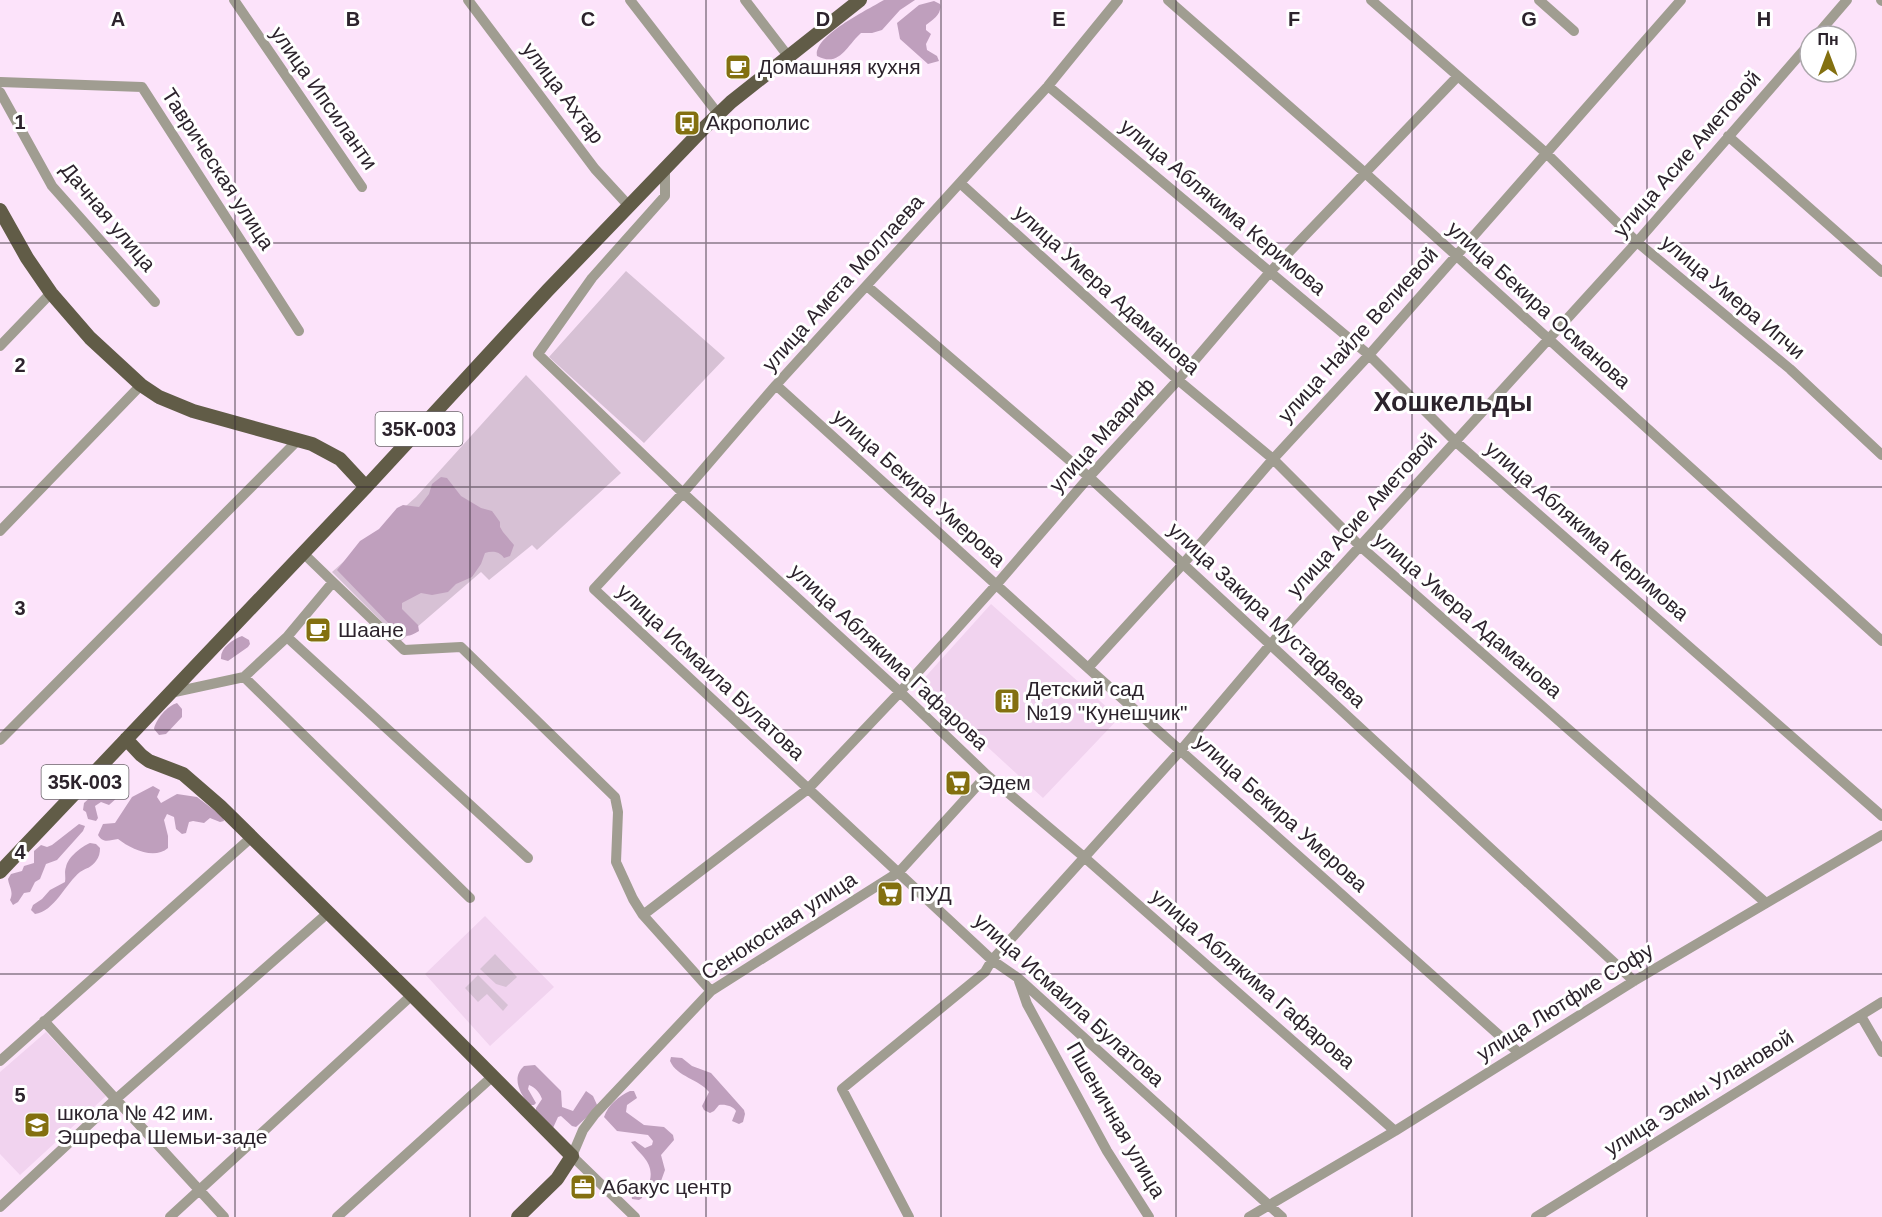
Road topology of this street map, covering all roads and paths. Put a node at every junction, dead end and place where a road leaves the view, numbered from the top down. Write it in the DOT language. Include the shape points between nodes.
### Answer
graph roads {
  1 [pos="234,0"];
  2 [pos="468,0"];
  3 [pos="630,0"];
  4 [pos="745,0"];
  5 [pos="860,0"];
  6 [pos="1118,0"];
  7 [pos="1168,0"];
  8 [pos="1371,0"];
  9 [pos="1539,0"];
  10 [pos="1681,0"];
  11 [pos="1848,0"];
  12 [pos="1827,24"];
  13 [pos="1574,31"];
  14 [pos="788,56"];
  15 [pos="1798,57"];
  16 [pos="1458,76"];
  17 [pos="0,82"];
  18 [pos="1048,86"];
  19 [pos="0,92"];
  20 [pos="719,115"];
  21 [pos="1728,136"];
  22 [pos="1546,153"];
  23 [pos="665,170"];
  24 [pos="1364,172"];
  25 [pos="960,183"];
  26 [pos="362,187"];
  27 [pos="629,206"];
  28 [pos="0,210"];
  29 [pos="1637,242"];
  30 [pos="1455,255"];
  31 [pos="1270,272"];
  32 [pos="1882,272"];
  33 [pos="867,286"];
  34 [pos="51,293"];
  35 [pos="155,302"];
  36 [pos="299,331"];
  37 [pos="1548,340"];
  38 [pos="0,346"];
  39 [pos="1369,356"];
  40 [pos="1178,380"];
  41 [pos="141,385"];
  42 [pos="776,386"];
  43 [pos="298,440"];
  44 [pos="1456,442"];
  45 [pos="1882,455"];
  46 [pos="1273,459"];
  47 [pos="1089,477"];
  48 [pos="366,487"];
  49 [pos="683,493"];
  50 [pos="0,531"];
  51 [pos="1360,546"];
  52 [pos="302,552"];
  53 [pos="1183,564"];
  54 [pos="333,582"];
  55 [pos="997,584"];
  56 [pos="594,589"];
  57 [pos="287,637"];
  58 [pos="1882,641"];
  59 [pos="1270,645"];
  60 [pos="1088,668"];
  61 [pos="244,677"];
  62 [pos="900,692"];
  63 [pos="170,693"];
  64 [pos="126,739"];
  65 [pos="0,740"];
  66 [pos="1181,750"];
  67 [pos="987,775"];
  68 [pos="808,789"];
  69 [pos="1882,816"];
  70 [pos="253,836"];
  71 [pos="1882,836"];
  72 [pos="1084,857"];
  73 [pos="528,858"];
  74 [pos="0,872"];
  75 [pos="899,872"];
  76 [pos="470,898"];
  77 [pos="1766,903"];
  78 [pos="328,912"];
  79 [pos="643,915"];
  80 [pos="992,960"];
  81 [pos="1018,978"];
  82 [pos="1634,981"];
  83 [pos="711,991"];
  84 [pos="412,995"];
  85 [pos="1882,1002"];
  86 [pos="1861,1016"];
  87 [pos="44,1021"];
  88 [pos="1882,1052"];
  89 [pos="1519,1053"];
  90 [pos="0,1061"];
  91 [pos="493,1076"];
  92 [pos="116,1099"];
  93 [pos="1395,1131"];
  94 [pos="572,1156"];
  95 [pos="200,1190"];
  96 [pos="0,1206"];
  97 [pos="1269,1206"];
  98 [pos="170,1217"];
  99 [pos="224,1217"];
  100 [pos="337,1217"];
  101 [pos="518,1217"];
  102 [pos="635,1217"];
  103 [pos="909,1217"];
  104 [pos="1149,1217"];
  105 [pos="1249,1217"];
  106 [pos="1282,1217"];
  107 [pos="1536,1217"];
  1 -- 26 [label="street, улица Ипсиланти"];
  2 -- 27 [label="street, улица Ахтар" via="595,169"];
  3 -- 20 [label="street"];
  4 -- 14 [label="street"];
  5 -- 14 [label="main road, 35К-003"];
  6 -- 18 [label="street, улица Амета Моллаева"];
  7 -- 24 [label="street, улица Бекира Османова"];
  8 -- 16 [label="street, улица Умера Ипчи"];
  9 -- 13 [label="street"];
  10 -- 22 [label="street, улица Найле Велиевой"];
  11 -- 12 [label="street"];
  14 -- 20 [label="main road, 35К-003"];
  15 -- 21 [label="street, улица Асие Аметовой"];
  16 -- 22 [label="street, улица Умера Ипчи"];
  16 -- 24 [label="street, улица Маариф"];
  17 -- 36 [label="street, Таврическая улица" via="142,87"];
  18 -- 25 [label="street, улица Амета Моллаева"];
  18 -- 31 [label="street, улица Аблякима Керимова"];
  19 -- 35 [label="street, Дачная улица" via="52,186"];
  20 -- 23 [label="main road, 35К-003"];
  21 -- 29 [label="street, улица Асие Аметовой"];
  21 -- 32 [label="street"];
  22 -- 29 [label="street, улица Умера Ипчи"];
  22 -- 30 [label="street, улица Найле Велиевой"];
  23 -- 27 [label="main road, 35К-003"];
  23 -- 49 [label="street, улица Аблякима Гафарова" via="665,196 592,279 538,354"];
  24 -- 30 [label="street, улица Бекира Османова"];
  24 -- 31 [label="street, улица Маариф"];
  25 -- 33 [label="street, улица Амета Моллаева"];
  25 -- 40 [label="street, улица Умера Адаманова"];
  27 -- 48 [label="main road, 35К-003"];
  28 -- 34 [label="main road"];
  29 -- 37 [label="street, улица Асие Аметовой"];
  29 -- 45 [label="street, улица Умера Ипчи" via="1790,369"];
  30 -- 37 [label="street, улица Бекира Османова"];
  30 -- 39 [label="street, улица Найле Велиевой"];
  31 -- 39 [label="street, улица Аблякима Керимова"];
  31 -- 40 [label="street, улица Маариф"];
  33 -- 42 [label="street, улица Амета Моллаева"];
  33 -- 47 [label="street, улица Закира Мустафаева"];
  34 -- 38 [label="street"];
  34 -- 41 [label="main road" via="90,338"];
  37 -- 44 [label="street, улица Асие Аметовой"];
  37 -- 58 [label="street, улица Бекира Османова"];
  39 -- 44 [label="street, улица Аблякима Керимова"];
  39 -- 46 [label="street, улица Найле Велиевой"];
  40 -- 46 [label="street, улица Умера Адаманова"];
  40 -- 47 [label="street, улица Маариф"];
  41 -- 43 [label="main road" via="193,411"];
  41 -- 50 [label="street"];
  42 -- 49 [label="street, улица Амета Моллаева"];
  42 -- 55 [label="street, улица Бекира Умерова"];
  43 -- 48 [label="main road" via="340,459"];
  43 -- 65 [label="street"];
  44 -- 51 [label="street, улица Асие Аметовой"];
  44 -- 69 [label="street, улица Аблякима Керимова"];
  46 -- 51 [label="street, улица Умера Адаманова"];
  46 -- 53 [label="street, улица Найле Велиевой"];
  47 -- 53 [label="street, улица Закира Мустафаева"];
  47 -- 55 [label="street, улица Маариф"];
  48 -- 52 [label="main road, 35К-003"];
  49 -- 56 [label="street, улица Амета Моллаева"];
  49 -- 62 [label="street, улица Аблякима Гафарова"];
  51 -- 59 [label="street, улица Асие Аметовой"];
  51 -- 77 [label="street, улица Умера Адаманова"];
  52 -- 54 [label="street"];
  52 -- 63 [label="main road, 35К-003"];
  53 -- 59 [label="street, улица Закира Мустафаева"];
  53 -- 60 [label="street, улица Найле Велиевой"];
  54 -- 57 [label="street"];
  54 -- 79 [label="street" via="404,650 460,647 615,797 616,862"];
  55 -- 60 [label="street, улица Бекира Умерова"];
  55 -- 62 [label="street, улица Маариф"];
  56 -- 68 [label="street, улица Исмаила Булатова"];
  57 -- 61 [label="street"];
  57 -- 73 [label="street"];
  59 -- 66 [label="street, улица Асие Аметовой"];
  59 -- 82 [label="street, улица Закира Мустафаева"];
  60 -- 66 [label="street, улица Бекира Умерова"];
  61 -- 63 [label="street"];
  61 -- 76 [label="street"];
  62 -- 67 [label="street, улица Аблякима Гафарова"];
  62 -- 68 [label="street, улица Маариф"];
  63 -- 64 [label="main road, 35К-003"];
  64 -- 70 [label="main road" via="149,761 194,782"];
  64 -- 74 [label="main road, 35К-003"];
  66 -- 72 [label="street, улица Асие Аметовой"];
  66 -- 89 [label="street, улица Бекира Умерова"];
  67 -- 72 [label="street, улица Аблякима Гафарова"];
  67 -- 75 [label="street"];
  68 -- 75 [label="street, улица Исмаила Булатова"];
  68 -- 79 [label="street, улица Маариф"];
  70 -- 78 [label="main road"];
  70 -- 87 [label="street"];
  71 -- 77 [label="street, улица Лютфие Софу"];
  72 -- 80 [label="street, улица Асие Аметовой"];
  72 -- 93 [label="street, улица Аблякима Гафарова"];
  75 -- 80 [label="street, улица Исмаила Булатова"];
  75 -- 83 [label="street, Сенокосная улица"];
  77 -- 82 [label="street, улица Лютфие Софу"];
  78 -- 84 [label="main road"];
  78 -- 92 [label="street"];
  79 -- 83 [label="street"];
  80 -- 81 [label="street, улица Исмаила Булатова"];
  80 -- 103 [label="street" via="985,972 842,1089"];
  81 -- 97 [label="street, улица Исмаила Булатова"];
  81 -- 104 [label="street, Пшеничная улица" via="1027,1004 1101,1140"];
  82 -- 89 [label="street, улица Лютфие Софу"];
  83 -- 94 [label="street, Сенокосная улица" via="595,1114"];
  84 -- 91 [label="main road"];
  84 -- 95 [label="street"];
  85 -- 86 [label="street, улица Эсмы Улановой"];
  86 -- 88 [label="street"];
  86 -- 107 [label="street, улица Эсмы Улановой"];
  87 -- 90 [label="street"];
  87 -- 92 [label="street"];
  89 -- 93 [label="street, улица Лютфие Софу"];
  91 -- 94 [label="main road"];
  91 -- 100 [label="street"];
  92 -- 95 [label="street"];
  92 -- 96 [label="street"];
  93 -- 97 [label="street, улица Лютфие Софу"];
  94 -- 101 [label="main road" via="557,1179"];
  94 -- 102 [label="street"];
  95 -- 98 [label="street"];
  95 -- 99 [label="street"];
  97 -- 105 [label="street"];
  97 -- 106 [label="street, улица Исмаила Булатова"];
}
